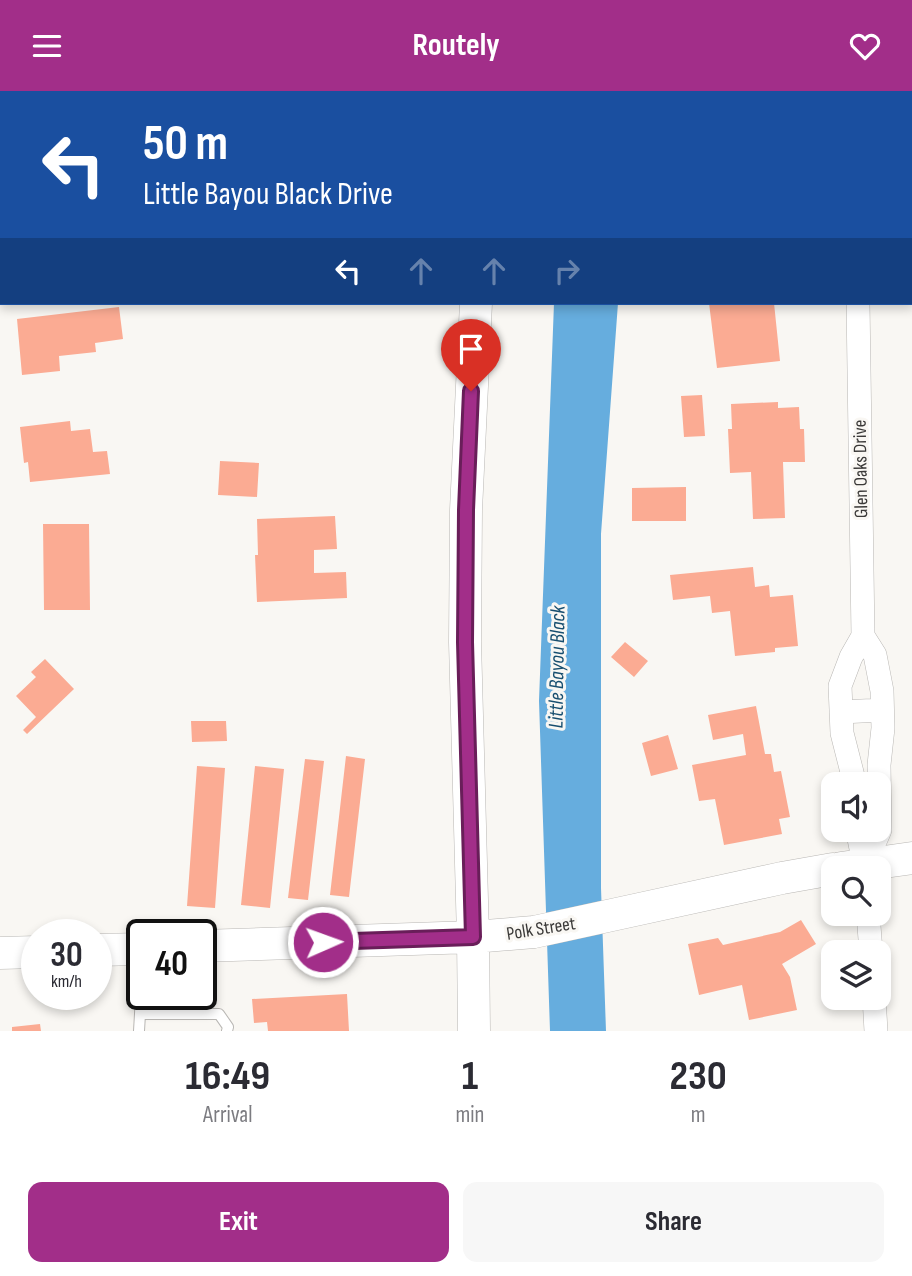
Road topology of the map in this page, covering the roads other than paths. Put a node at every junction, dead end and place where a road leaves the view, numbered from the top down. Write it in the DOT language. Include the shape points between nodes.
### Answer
graph roads {
  1 [pos="476,305"];
  2 [pos="858,305"];
  3 [pos="863,636"];
  4 [pos="883,710"];
  5 [pos="841,712"];
  6 [pos="852,772"];
  7 [pos="864,856"];
  8 [pos="912,858"];
  9 [pos="891,861"];
  10 [pos="821,871"];
  11 [pos="473,937"];
  12 [pos="217,945"];
  13 [pos="21,952"];
  14 [pos="0,953"];
  15 [pos="140,1010"];
  16 [pos="875,1010"];
  17 [pos="140,1014"];
  18 [pos="139,1031"];
  19 [pos="228,1031"];
  20 [pos="474,1031"];
  21 [pos="876,1031"];
  1 -- 11 [label="street" via="465,629"];
  2 -- 3 [label="street, Glen Oaks Drive"];
  3 -- 4 [label="street, Glen Oaks Drive" via="875,655"];
  3 -- 5 [label="street, Glen Oaks Drive" via="840,686"];
  4 -- 5 [label="street"];
  4 -- 7 [label="street, Glen Oaks Drive" via="880,830"];
  5 -- 6 [label="street, Glen Oaks Drive"];
  8 -- 9 [label="street"];
  10 -- 11 [label="street, Polk Street" via="534,932"];
  11 -- 12 [label="street, Polk Street"];
  11 -- 20 [label="street"];
  13 -- 14 [label="street"];
  15 -- 17 [label="lane"];
  16 -- 21 [label="street"];
  17 -- 18 [label="lane"];
  17 -- 19 [label="lane" via="219,1014"];
}
